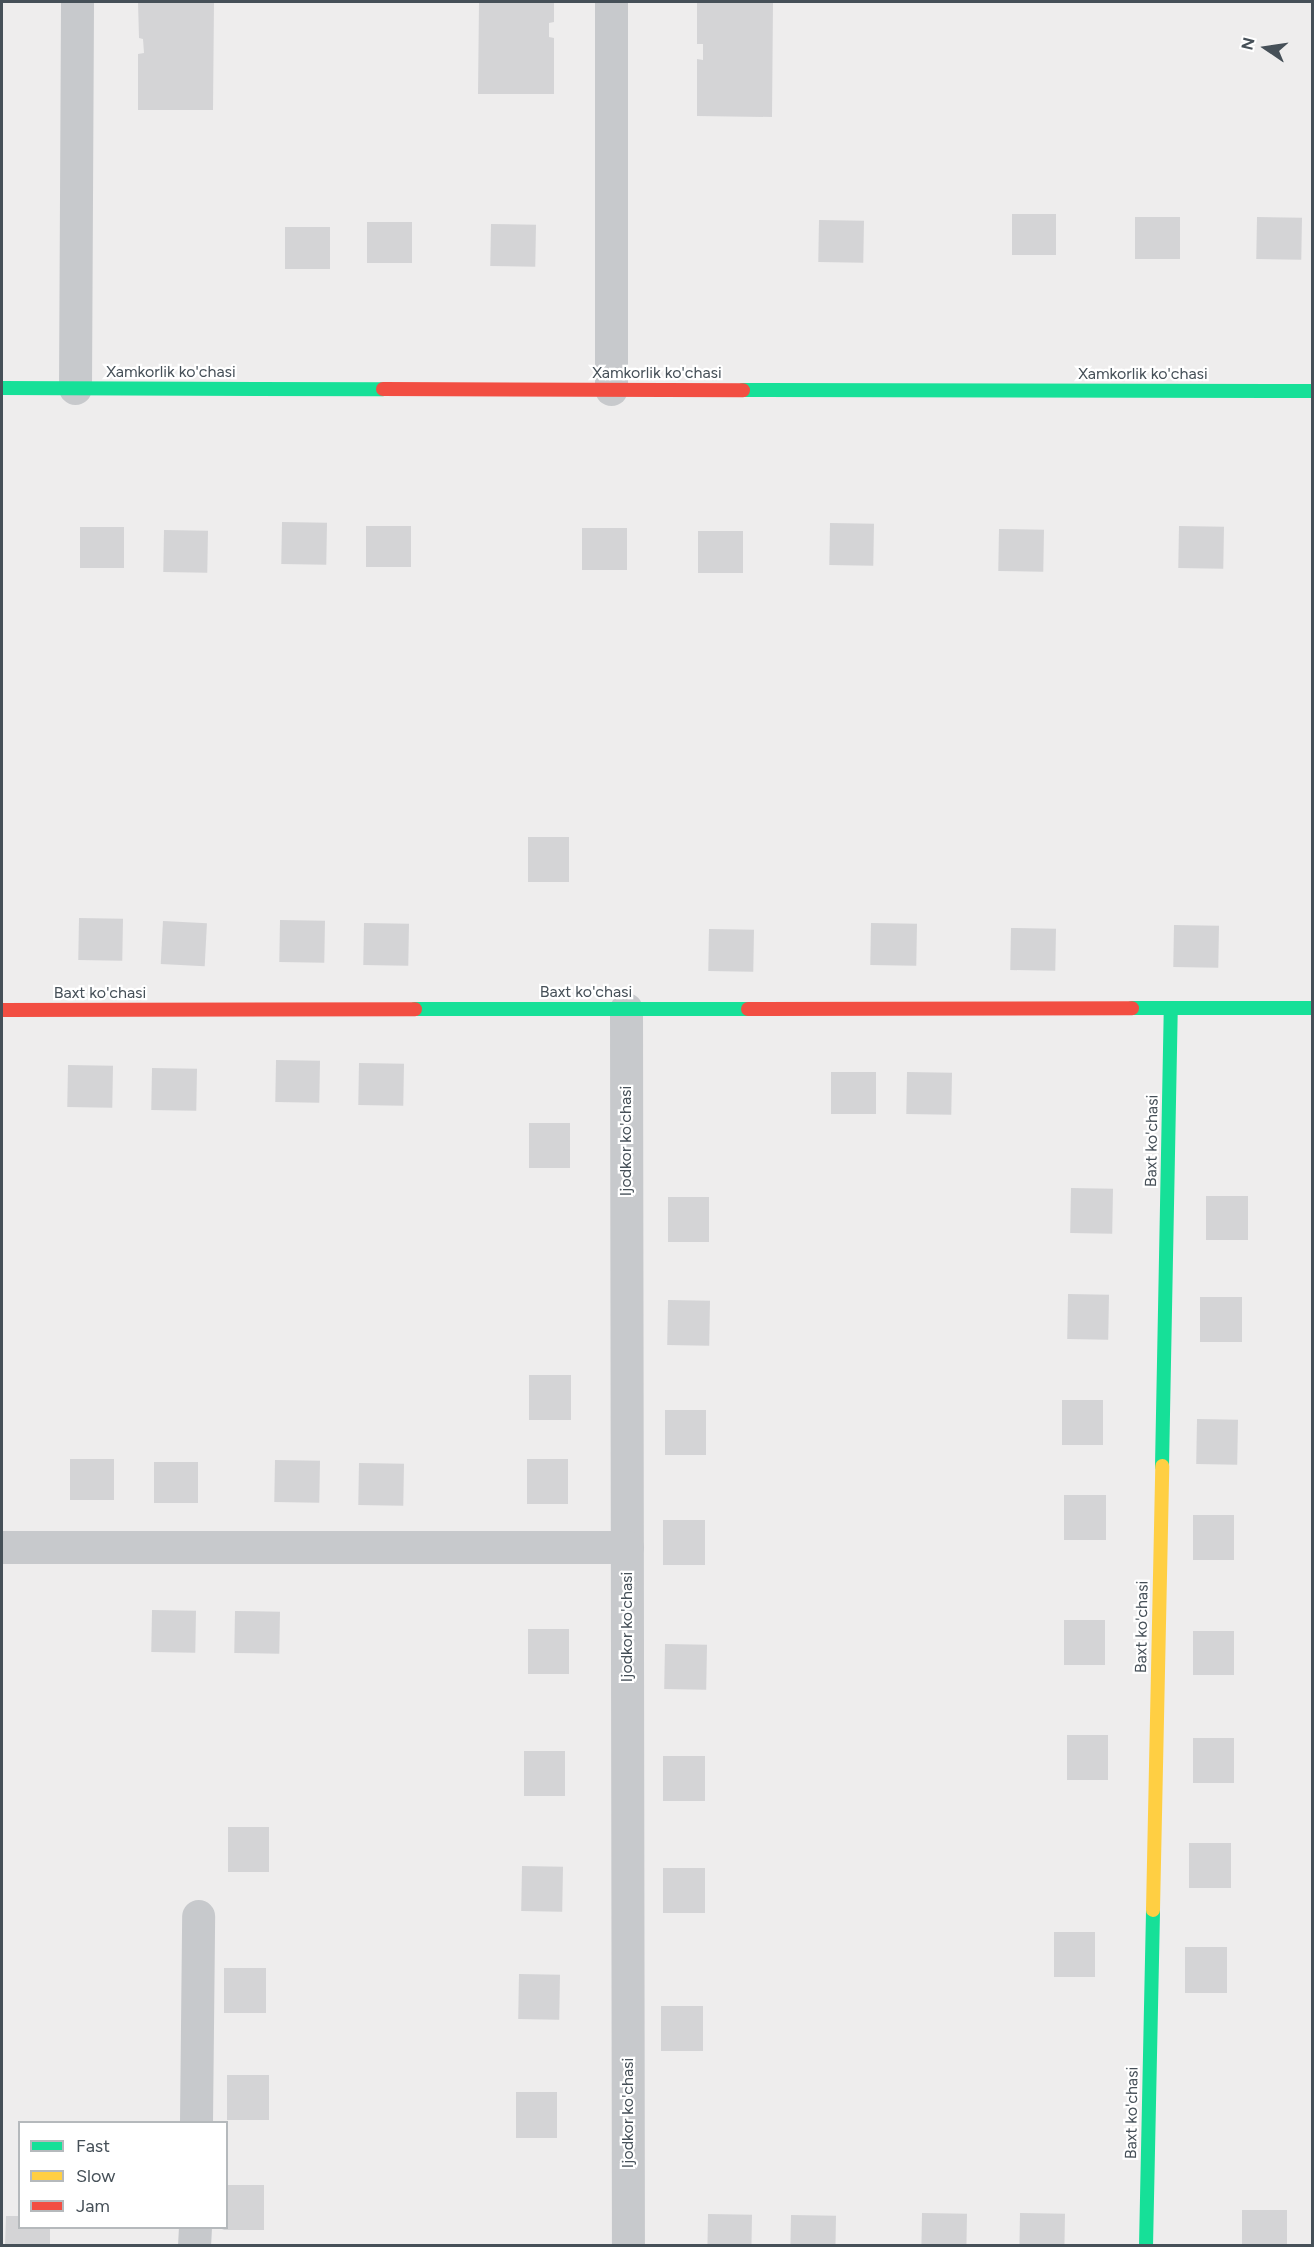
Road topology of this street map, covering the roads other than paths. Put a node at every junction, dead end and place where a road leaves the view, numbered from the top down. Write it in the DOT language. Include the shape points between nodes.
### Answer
graph roads {
  1 [pos="77,2"];
  2 [pos="611,2"];
  3 [pos="2,388"];
  4 [pos="75,388"];
  5 [pos="611,389"];
  6 [pos="1312,391"];
  7 [pos="1312,1008"];
  8 [pos="626,1009"];
  9 [pos="1171,1009"];
  10 [pos="2,1010"];
  11 [pos="2,1547"];
  12 [pos="627,1547"];
  13 [pos="198,1916"];
  14 [pos="196,2121"];
  15 [pos="195,2229"];
  16 [pos="194,2246"];
  17 [pos="628,2246"];
  18 [pos="1146,2246"];
  1 -- 4 [label="street"];
  2 -- 5 [label="street"];
  3 -- 4 [label="street, Xamkorlik ko'chasi"];
  4 -- 5 [label="street, Xamkorlik ko'chasi"];
  5 -- 6 [label="street, Xamkorlik ko'chasi"];
  7 -- 9 [label="street, Baxt ko'chasi"];
  8 -- 9 [label="street, Baxt ko'chasi"];
  8 -- 10 [label="street, Baxt ko'chasi"];
  8 -- 12 [label="street, Ijodkor ko'chasi"];
  9 -- 18 [label="street, Baxt ko'chasi"];
  11 -- 12 [label="street"];
  12 -- 17 [label="street, Ijodkor ko'chasi"];
  13 -- 14 [label="street"];
  15 -- 16 [label="street"];
}
